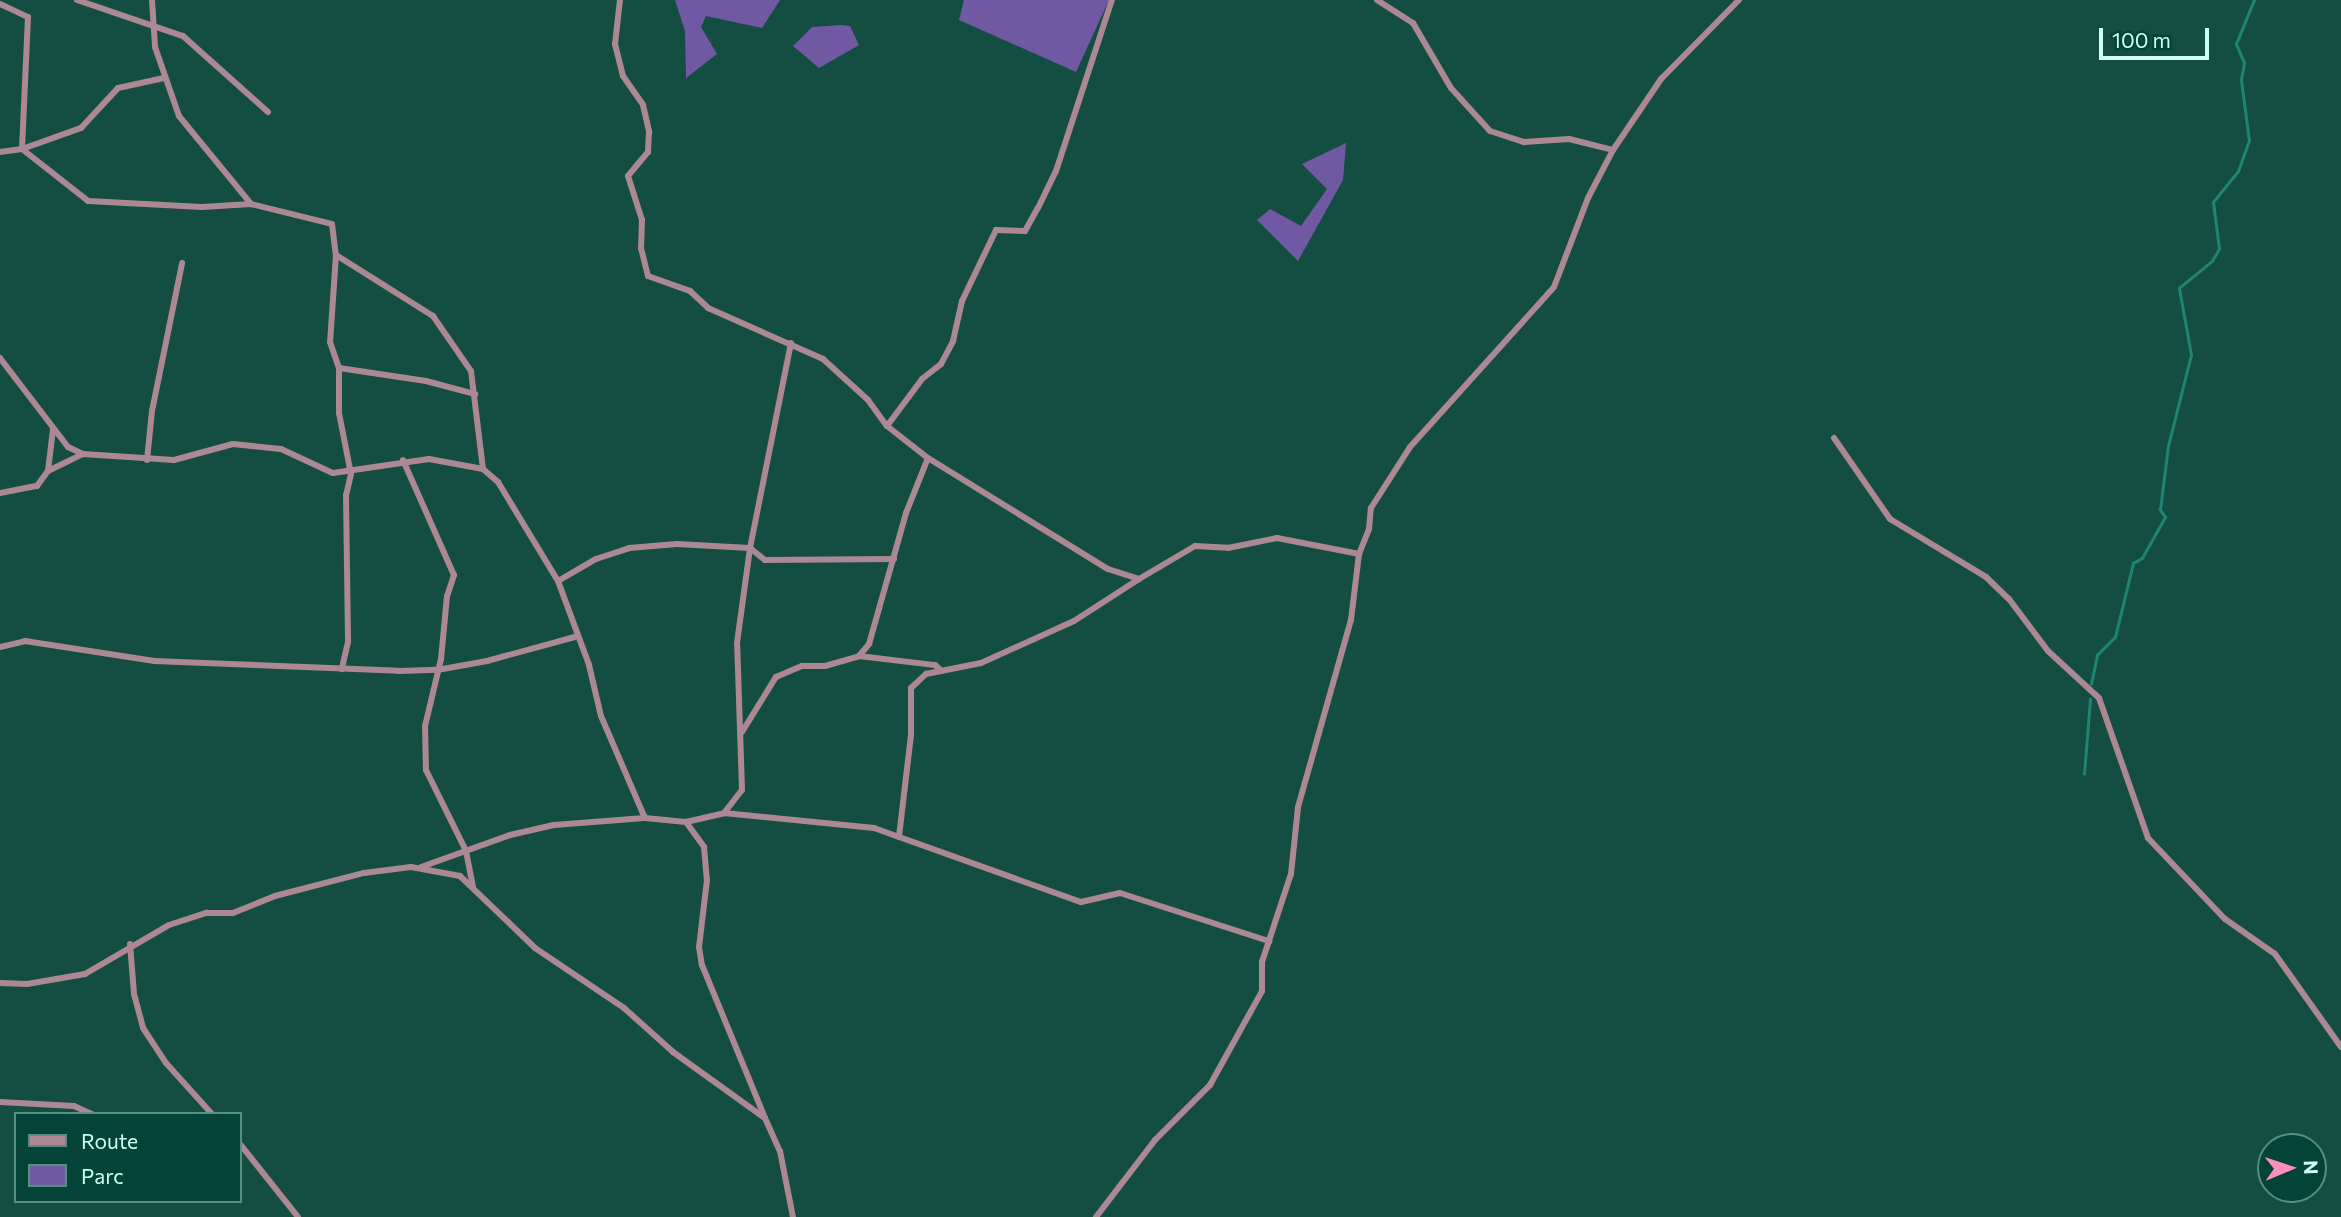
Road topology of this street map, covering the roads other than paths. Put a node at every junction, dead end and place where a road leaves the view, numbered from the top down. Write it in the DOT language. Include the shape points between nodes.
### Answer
graph roads {
  1 [pos="77,0"];
  2 [pos="152,0"];
  3 [pos="1112,0"];
  4 [pos="1377,0"];
  5 [pos="1738,0"];
  6 [pos="622,2"];
  7 [pos="0,4"];
  8 [pos="152,26"];
  9 [pos="164,78"];
  10 [pos="268,112"];
  11 [pos="22,149"];
  12 [pos="1613,150"];
  13 [pos="0,152"];
  14 [pos="251,204"];
  15 [pos="336,255"];
  16 [pos="182,263"];
  17 [pos="791,343"];
  18 [pos="1,362"];
  19 [pos="339,368"];
  20 [pos="475,394"];
  21 [pos="887,426"];
  22 [pos="53,429"];
  23 [pos="1834,438"];
  24 [pos="83,454"];
  25 [pos="928,458"];
  26 [pos="147,460"];
  27 [pos="403,460"];
  28 [pos="483,469"];
  29 [pos="48,471"];
  30 [pos="351,474"];
  31 [pos="0,493"];
  32 [pos="750,548"];
  33 [pos="1359,554"];
  34 [pos="894,558"];
  35 [pos="1139,579"];
  36 [pos="558,581"];
  37 [pos="575,637"];
  38 [pos="0,648"];
  39 [pos="859,656"];
  40 [pos="342,669"];
  41 [pos="437,670"];
  42 [pos="942,671"];
  43 [pos="741,735"];
  44 [pos="724,813"];
  45 [pos="645,818"];
  46 [pos="686,822"];
  47 [pos="900,837"];
  48 [pos="466,851"];
  49 [pos="419,868"];
  50 [pos="473,887"];
  51 [pos="1269,941"];
  52 [pos="130,944"];
  53 [pos="0,983"];
  54 [pos="2341,1047"];
  55 [pos="0,1102"];
  56 [pos="88,1112"];
  57 [pos="210,1112"];
  58 [pos="765,1118"];
  59 [pos="242,1147"];
  60 [pos="298,1217"];
  61 [pos="793,1217"];
  62 [pos="1096,1217"];
  1 -- 8 [label="street"];
  2 -- 8 [label="street"];
  3 -- 21 [label="street" via="1056,171 1038,208 1025,231 996,230 962,301 953,341 941,364 922,379"];
  4 -- 12 [label="street" via="1413,23 1451,88 1490,131 1524,142 1569,139"];
  5 -- 12 [label="street" via="1661,79"];
  6 -- 17 [label="street" via="615,44 623,76 643,104 649,132 648,152 628,176 642,220 641,248 648,276 690,291 708,308"];
  7 -- 11 [label="street" via="28,17"];
  8 -- 9 [label="street"];
  8 -- 10 [label="street" via="183,36"];
  9 -- 11 [label="street" via="118,88 81,128"];
  9 -- 14 [label="street" via="179,117"];
  11 -- 13 [label="street"];
  11 -- 14 [label="street" via="88,201 202,207"];
  12 -- 33 [label="street" via="1588,198 1553,287 1410,447 1371,508"];
  14 -- 15 [label="street" via="332,224"];
  15 -- 19 [label="street" via="330,342"];
  15 -- 20 [label="street" via="433,316 471,371"];
  16 -- 26 [label="street" via="152,411"];
  17 -- 21 [label="street" via="823,359 868,400"];
  17 -- 32 [label="street"];
  18 -- 22 [label="street"];
  19 -- 20 [label="street" via="426,381"];
  19 -- 30 [label="street" via="339,413"];
  20 -- 28 [label="street"];
  21 -- 25 [label="street"];
  22 -- 24 [label="street" via="68,447"];
  22 -- 29 [label="street"];
  23 -- 54 [label="street" via="1889,519 1986,577 2009,599 2048,651 2099,698 2148,838 2225,919 2275,954"];
  24 -- 26 [label="street"];
  24 -- 29 [label="street"];
  25 -- 34 [label="street"];
  25 -- 35 [label="street" via="1108,569"];
  26 -- 30 [label="street" via="174,460 233,444 281,449 333,473"];
  27 -- 28 [label="street" via="459,461"];
  27 -- 30 [label="street"];
  27 -- 41 [label="street" via="454,575"];
  28 -- 36 [label="street" via="498,482"];
  29 -- 31 [label="street" via="37,486"];
  30 -- 40 [label="street" via="346,495 348,642"];
  32 -- 34 [label="street" via="765,560"];
  32 -- 36 [label="street" via="677,544 629,548 596,559"];
  32 -- 43 [label="street" via="737,643"];
  33 -- 35 [label="street" via="1291,538 1228,548 1195,546"];
  33 -- 51 [label="street" via="1352,620 1298,807 1291,874"];
  34 -- 39 [label="street" via="869,644"];
  35 -- 42 [label="street" via="1074,621 981,663"];
  36 -- 37 [label="street"];
  37 -- 41 [label="street"];
  37 -- 45 [label="street" via="589,665 601,716"];
  38 -- 40 [label="street" via="25,641 154,661"];
  39 -- 42 [label="street" via="935,665"];
  39 -- 43 [label="street" via="825,666 802,666 776,677"];
  40 -- 41 [label="street"];
  41 -- 48 [label="street" via="425,726 426,770"];
  42 -- 47 [label="street" via="926,674 911,688"];
  43 -- 44 [label="street" via="742,790"];
  44 -- 46 [label="street"];
  44 -- 47 [label="street" via="874,828"];
  45 -- 46 [label="street"];
  45 -- 48 [label="street" via="554,825"];
  46 -- 58 [label="street" via="704,847 706,861 706,906 699,947 702,965"];
  47 -- 51 [label="street" via="1081,902 1120,893"];
  48 -- 49 [label="street"];
  48 -- 50 [label="street"];
  49 -- 50 [label="street" via="460,876"];
  49 -- 52 [label="street" via="364,873 275,896 233,913 207,913"];
  50 -- 58 [label="street" via="535,948 624,1008 673,1052"];
  51 -- 62 [label="street" via="1262,962 1262,991 1210,1085 1155,1140"];
  52 -- 53 [label="street" via="103,967 85,974 27,984"];
  52 -- 57 [label="street" via="134,994 143,1028 166,1063"];
  55 -- 56 [label="street" via="74,1106"];
  58 -- 61 [label="street" via="780,1151"];
  59 -- 60 [label="street"];
}
